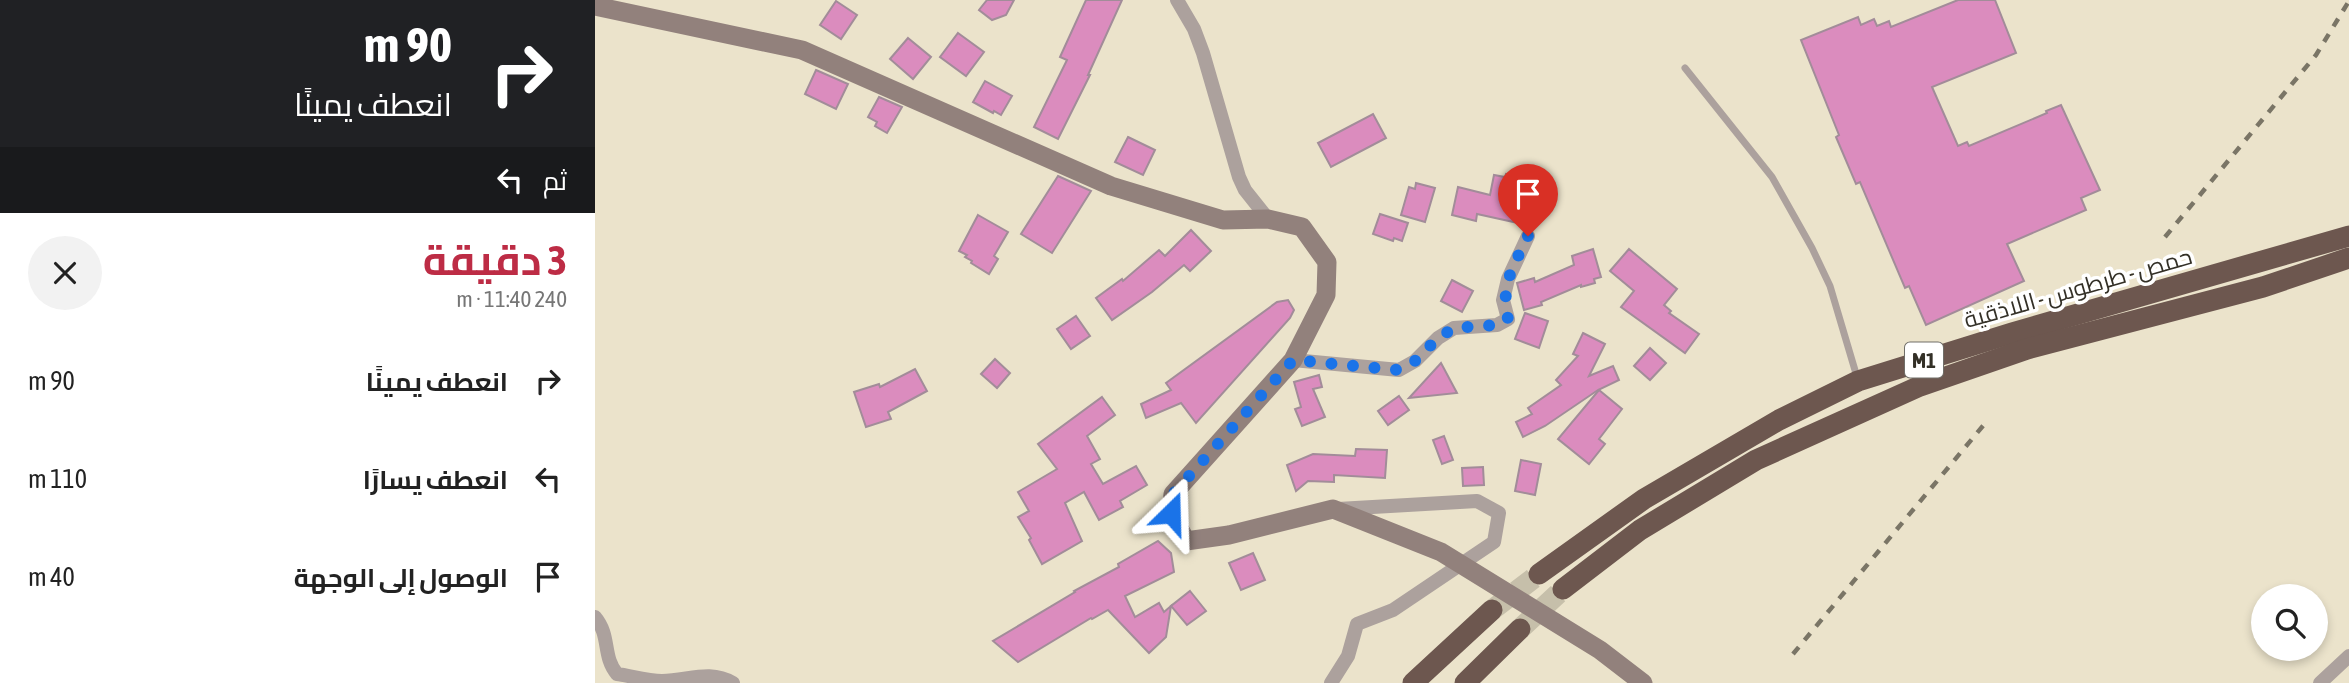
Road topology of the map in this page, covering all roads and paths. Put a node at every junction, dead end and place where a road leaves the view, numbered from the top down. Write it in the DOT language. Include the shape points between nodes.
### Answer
graph roads {
  1 [pos="1177,0"];
  2 [pos="595,6"];
  3 [pos="1685,68"];
  4 [pos="1268,219"];
  5 [pos="1528,236"];
  6 [pos="2349,236"];
  7 [pos="2349,258"];
  8 [pos="1293,360"];
  9 [pos="1858,381"];
  10 [pos="1333,509"];
  11 [pos="1539,574"];
  12 [pos="1563,589"];
  13 [pos="1492,610"];
  14 [pos="595,617"];
  15 [pos="1520,629"];
  16 [pos="2349,656"];
  17 [pos="733,683"];
  18 [pos="1331,683"];
  19 [pos="1413,683"];
  20 [pos="1465,683"];
  21 [pos="1643,683"];
  22 [pos="2320,683"];
  1 -- 4 [label="street" via="1203,53 1239,177"];
  2 -- 4 [label="main road" via="802,50 1111,186 1223,220"];
  3 -- 9 [label="lane" via="1772,177 1812,248 1830,286"];
  4 -- 8 [label="main road" via="1302,227 1327,262 1327,295"];
  5 -- 8 [label="street" via="1508,279 1503,300 1508,319 1497,325 1454,328 1399,370"];
  6 -- 9 [label="highway, حمص - طرطوس - اللاذقية / M1"];
  7 -- 12 [label="highway, حمص - طرطوس - اللاذقية / M1" via="2263,287 2027,349 1920,386 1756,460 1640,530"];
  8 -- 10 [label="main road" via="1173,494 1171,513 1186,541"];
  9 -- 11 [label="highway, حمص - طرطوس - اللاذقية / M1" via="1644,499"];
  10 -- 18 [label="street" via="1476,501 1499,513 1494,542 1393,610 1357,624 1348,656"];
  10 -- 21 [label="main road" via="1441,552 1600,650"];
  13 -- 19 [label="highway"];
  14 -- 17 [label="street" via="603,626 609,664 617,674 662,681 704,675"];
  15 -- 20 [label="highway"];
  16 -- 22 [label="street"];
}
